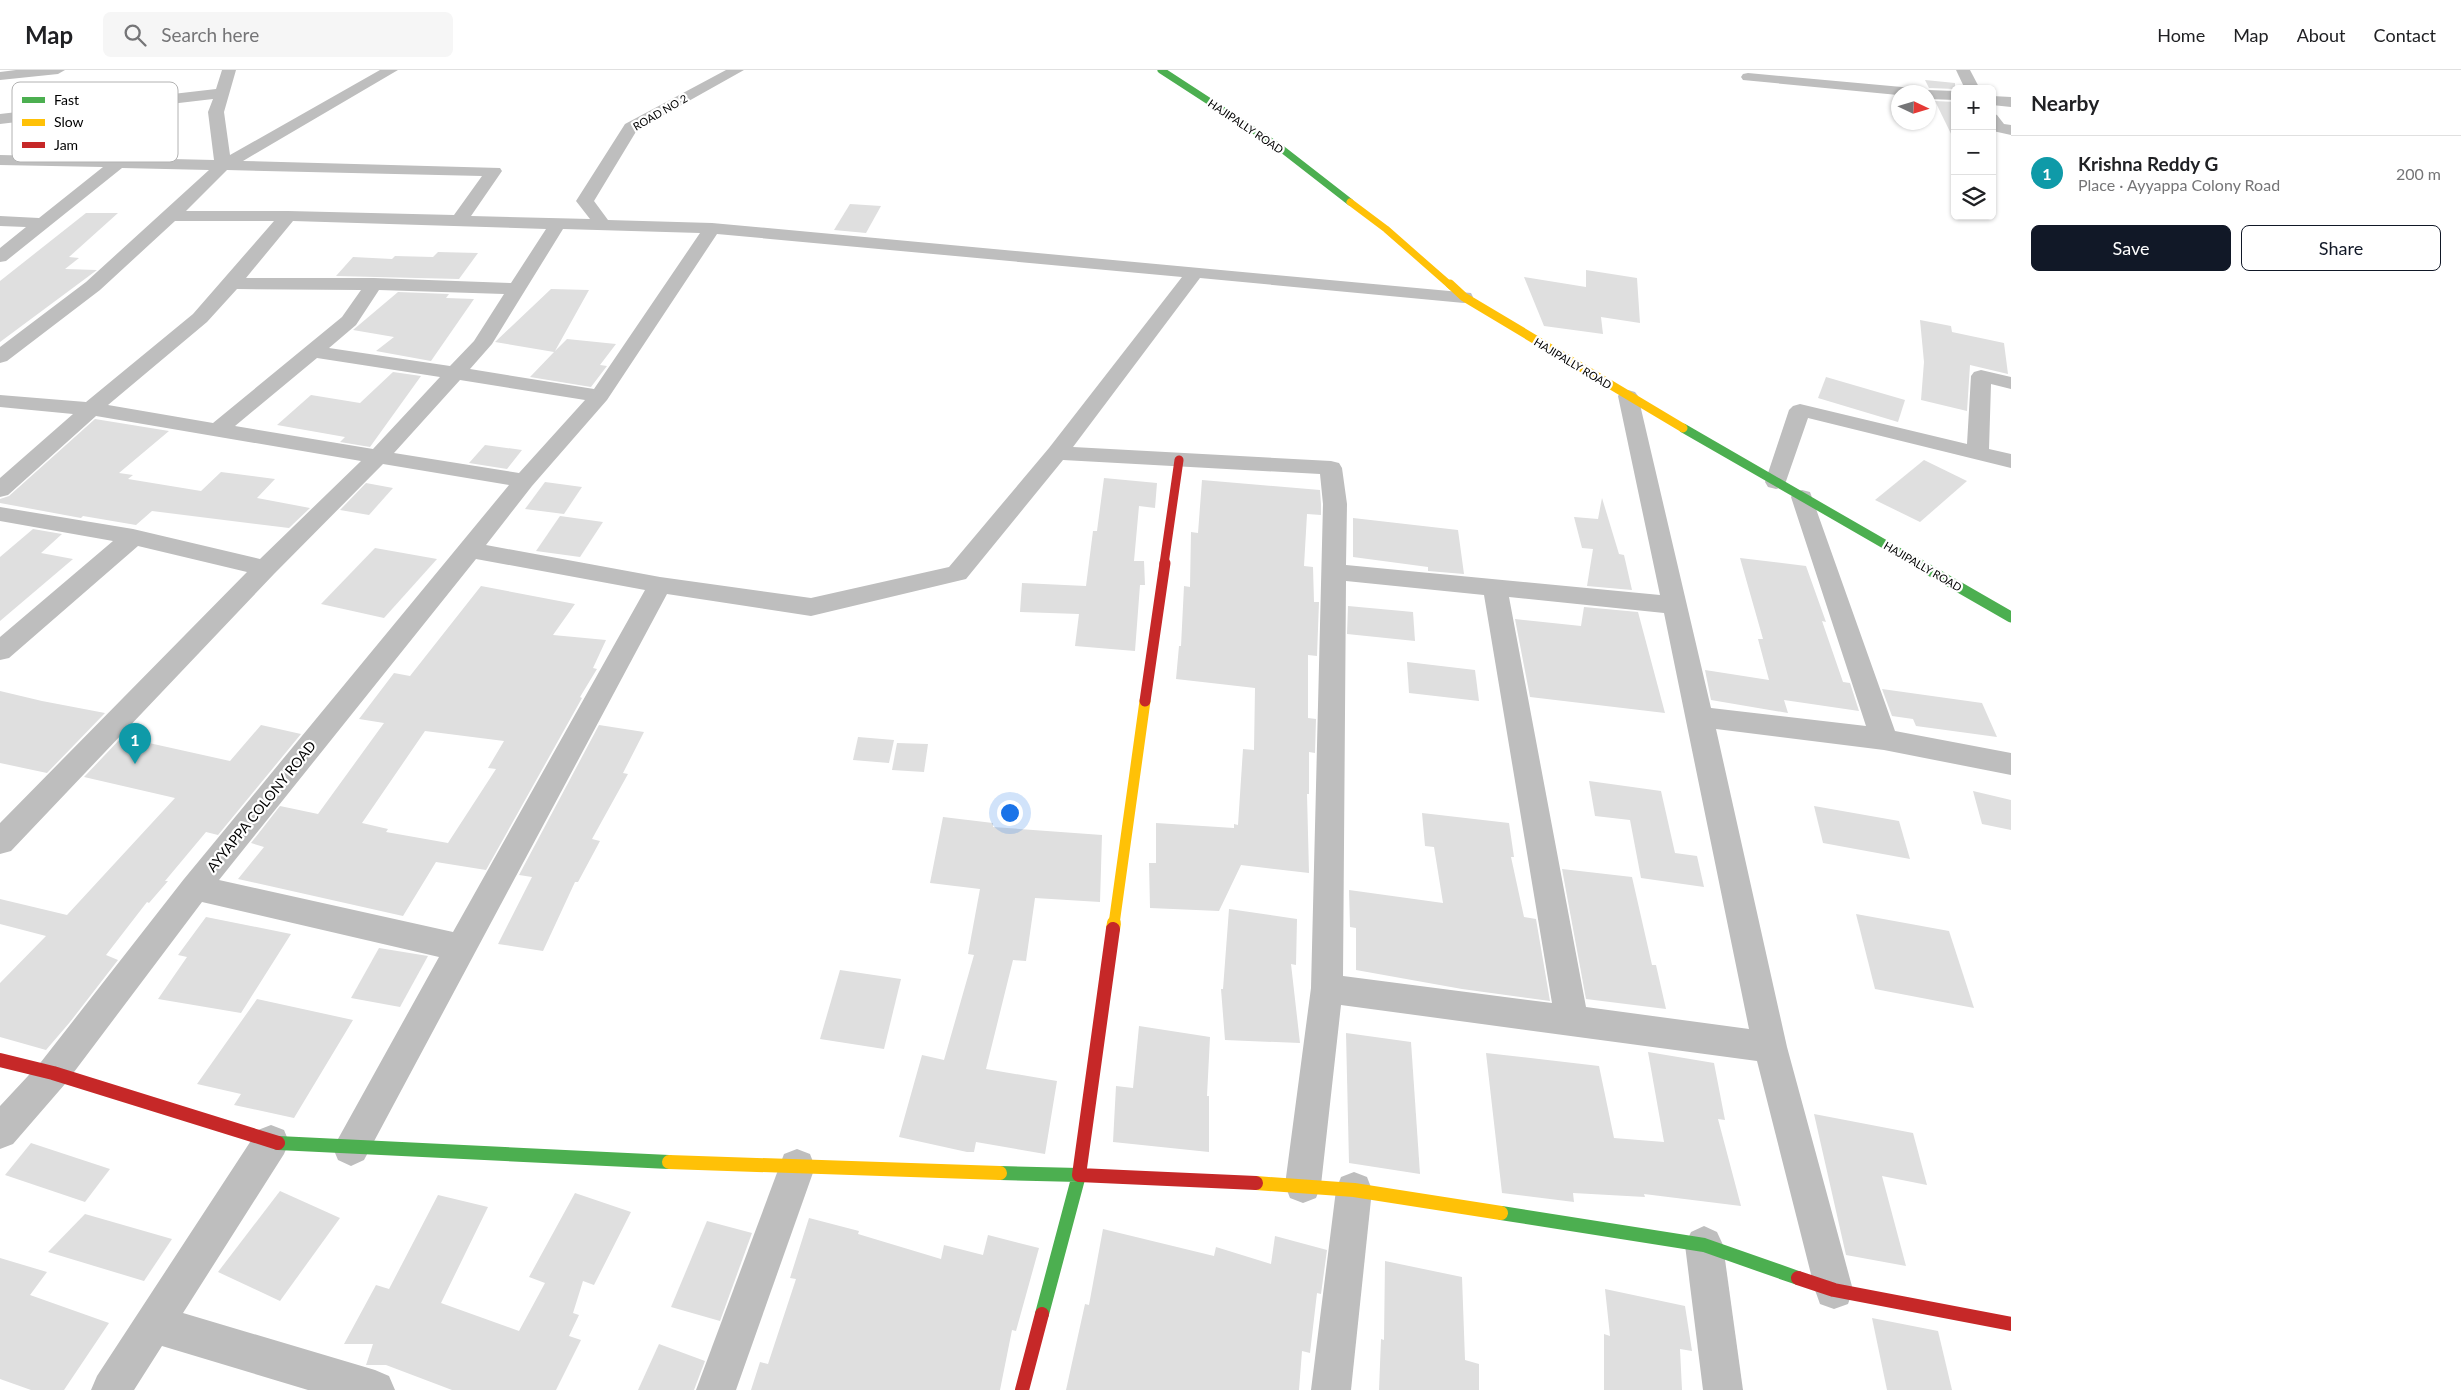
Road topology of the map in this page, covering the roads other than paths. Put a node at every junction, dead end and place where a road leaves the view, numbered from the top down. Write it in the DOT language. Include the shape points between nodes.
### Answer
graph roads {
  1 [pos="58,70"];
  2 [pos="229,70"];
  3 [pos="391,70"];
  4 [pos="737,70"];
  5 [pos="1161,70"];
  6 [pos="1964,70"];
  7 [pos="0,76"];
  8 [pos="1748,77"];
  9 [pos="1972,85"];
  10 [pos="1891,90"];
  11 [pos="222,93"];
  12 [pos="1936,95"];
  13 [pos="1951,96"];
  14 [pos="178,98"];
  15 [pos="1996,100"];
  16 [pos="2011,102"];
  17 [pos="1996,124"];
  18 [pos="2011,130"];
  19 [pos="79,162"];
  20 [pos="118,163"];
  21 [pos="223,165"];
  22 [pos="171,216"];
  23 [pos="288,216"];
  24 [pos="460,220"];
  25 [pos="0,221"];
  26 [pos="559,222"];
  27 [pos="43,223"];
  28 [pos="602,224"];
  29 [pos="712,228"];
  30 [pos="0,257"];
  31 [pos="1194,272"];
  32 [pos="232,283"];
  33 [pos="374,284"];
  34 [pos="516,289"];
  35 [pos="1464,297"];
  36 [pos="313,351"];
  37 [pos="0,357"];
  38 [pos="456,372"];
  39 [pos="2011,383"];
  40 [pos="600,396"];
  41 [pos="1628,396"];
  42 [pos="0,401"];
  43 [pos="91,409"];
  44 [pos="218,429"];
  45 [pos="1057,453"];
  46 [pos="1978,454"];
  47 [pos="378,457"];
  48 [pos="1179,460"];
  49 [pos="2011,462"];
  50 [pos="524,481"];
  51 [pos="1776,482"];
  52 [pos="0,490"];
  53 [pos="1802,497"];
  54 [pos="0,514"];
  55 [pos="132,537"];
  56 [pos="470,550"];
  57 [pos="266,568"];
  58 [pos="1333,572"];
  59 [pos="660,584"];
  60 [pos="1495,588"];
  61 [pos="1675,605"];
  62 [pos="2011,616"];
  63 [pos="0,651"];
  64 [pos="1701,717"];
  65 [pos="1884,739"];
  66 [pos="2011,764"];
  67 [pos="1,839"];
  68 [pos="195,888"];
  69 [pos="461,948"];
  70 [pos="1327,988"];
  71 [pos="1572,1021"];
  72 [pos="1770,1047"];
  73 [pos="0,1060"];
  74 [pos="53,1073"];
  75 [pos="0,1132"];
  76 [pos="271,1142"];
  77 [pos="351,1148"];
  78 [pos="797,1167"];
  79 [pos="1079,1175"];
  80 [pos="1303,1185"];
  81 [pos="1354,1190"];
  82 [pos="1704,1245"];
  83 [pos="1834,1290"];
  84 [pos="154,1324"];
  85 [pos="2011,1324"];
  86 [pos="111,1390"];
  87 [pos="375,1390"];
  88 [pos="716,1390"];
  89 [pos="1022,1390"];
  90 [pos="1331,1390"];
  91 [pos="1723,1390"];
  1 -- 7 [label="street"];
  2 -- 11 [label="street"];
  3 -- 21 [label="street"];
  4 -- 28 [label="street, ROAD NO 2" via="631,127 585,202"];
  5 -- 35 [label="street, HAJIPALLY ROAD" via="1278,146 1386,229"];
  6 -- 9 [label="street"];
  8 -- 10 [label="street"];
  11 -- 14 [label="street"];
  11 -- 21 [label="street" via="216,112"];
  12 -- 13 [label="street"];
  15 -- 16 [label="street"];
  17 -- 18 [label="street" via="1999,128"];
  19 -- 20 [label="street"];
  20 -- 21 [label="street"];
  20 -- 27 [label="street"];
  21 -- 22 [label="street"];
  21 -- 24 [label="street" via="494,172"];
  22 -- 23 [label="street"];
  22 -- 37 [label="street" via="93,286"];
  23 -- 24 [label="street"];
  23 -- 32 [label="street"];
  24 -- 26 [label="street"];
  25 -- 27 [label="street"];
  26 -- 28 [label="street"];
  26 -- 34 [label="street"];
  27 -- 30 [label="street"];
  28 -- 29 [label="street"];
  29 -- 31 [label="street"];
  29 -- 40 [label="street, AYYAPPA COLONY ROAD"];
  31 -- 35 [label="street"];
  31 -- 45 [label="street"];
  32 -- 33 [label="street"];
  32 -- 43 [label="street" via="200,318"];
  33 -- 34 [label="street"];
  33 -- 36 [label="street" via="349,321"];
  34 -- 38 [label="street" via="482,344"];
  35 -- 41 [label="street, HAJIPALLY ROAD"];
  36 -- 38 [label="street"];
  36 -- 44 [label="street"];
  38 -- 40 [label="street"];
  38 -- 47 [label="street"];
  39 -- 46 [label="street" via="1981,376"];
  40 -- 50 [label="street, AYYAPPA COLONY ROAD"];
  41 -- 51 [label="street, HAJIPALLY ROAD"];
  41 -- 61 [label="street"];
  42 -- 43 [label="street"];
  43 -- 44 [label="street"];
  43 -- 52 [label="street"];
  44 -- 47 [label="street"];
  45 -- 48 [label="street"];
  45 -- 59 [label="street" via="956,573 811,608"];
  46 -- 49 [label="street"];
  46 -- 51 [label="street" via="1800,410"];
  47 -- 50 [label="street"];
  47 -- 57 [label="street"];
  48 -- 58 [label="street" via="1331,468 1335,504"];
  48 -- 79 [label="street"];
  50 -- 56 [label="street, AYYAPPA COLONY ROAD"];
  51 -- 53 [label="street, HAJIPALLY ROAD"];
  53 -- 62 [label="street, HAJIPALLY ROAD"];
  53 -- 65 [label="street"];
  54 -- 55 [label="street"];
  55 -- 57 [label="street"];
  55 -- 63 [label="street"];
  56 -- 59 [label="street"];
  56 -- 68 [label="street, AYYAPPA COLONY ROAD"];
  57 -- 67 [label="street"];
  58 -- 60 [label="street"];
  58 -- 70 [label="street"];
  59 -- 69 [label="street"];
  60 -- 61 [label="street"];
  60 -- 71 [label="street"];
  61 -- 64 [label="street"];
  64 -- 65 [label="street"];
  64 -- 72 [label="street"];
  65 -- 66 [label="street"];
  68 -- 69 [label="street"];
  68 -- 74 [label="street, AYYAPPA COLONY ROAD"];
  69 -- 77 [label="street"];
  70 -- 71 [label="street"];
  70 -- 80 [label="street"];
  71 -- 72 [label="street"];
  72 -- 83 [label="street"];
  73 -- 74 [label="street"];
  74 -- 75 [label="street, AYYAPPA COLONY ROAD"];
  74 -- 76 [label="street"];
  76 -- 77 [label="street"];
  76 -- 84 [label="street"];
  77 -- 78 [label="street"];
  78 -- 79 [label="street"];
  78 -- 88 [label="street"];
  79 -- 80 [label="street"];
  79 -- 89 [label="street"];
  80 -- 81 [label="street"];
  81 -- 82 [label="street"];
  81 -- 90 [label="street"];
  82 -- 83 [label="street"];
  82 -- 91 [label="street"];
  83 -- 85 [label="street"];
  84 -- 86 [label="street"];
  84 -- 87 [label="street"];
}
